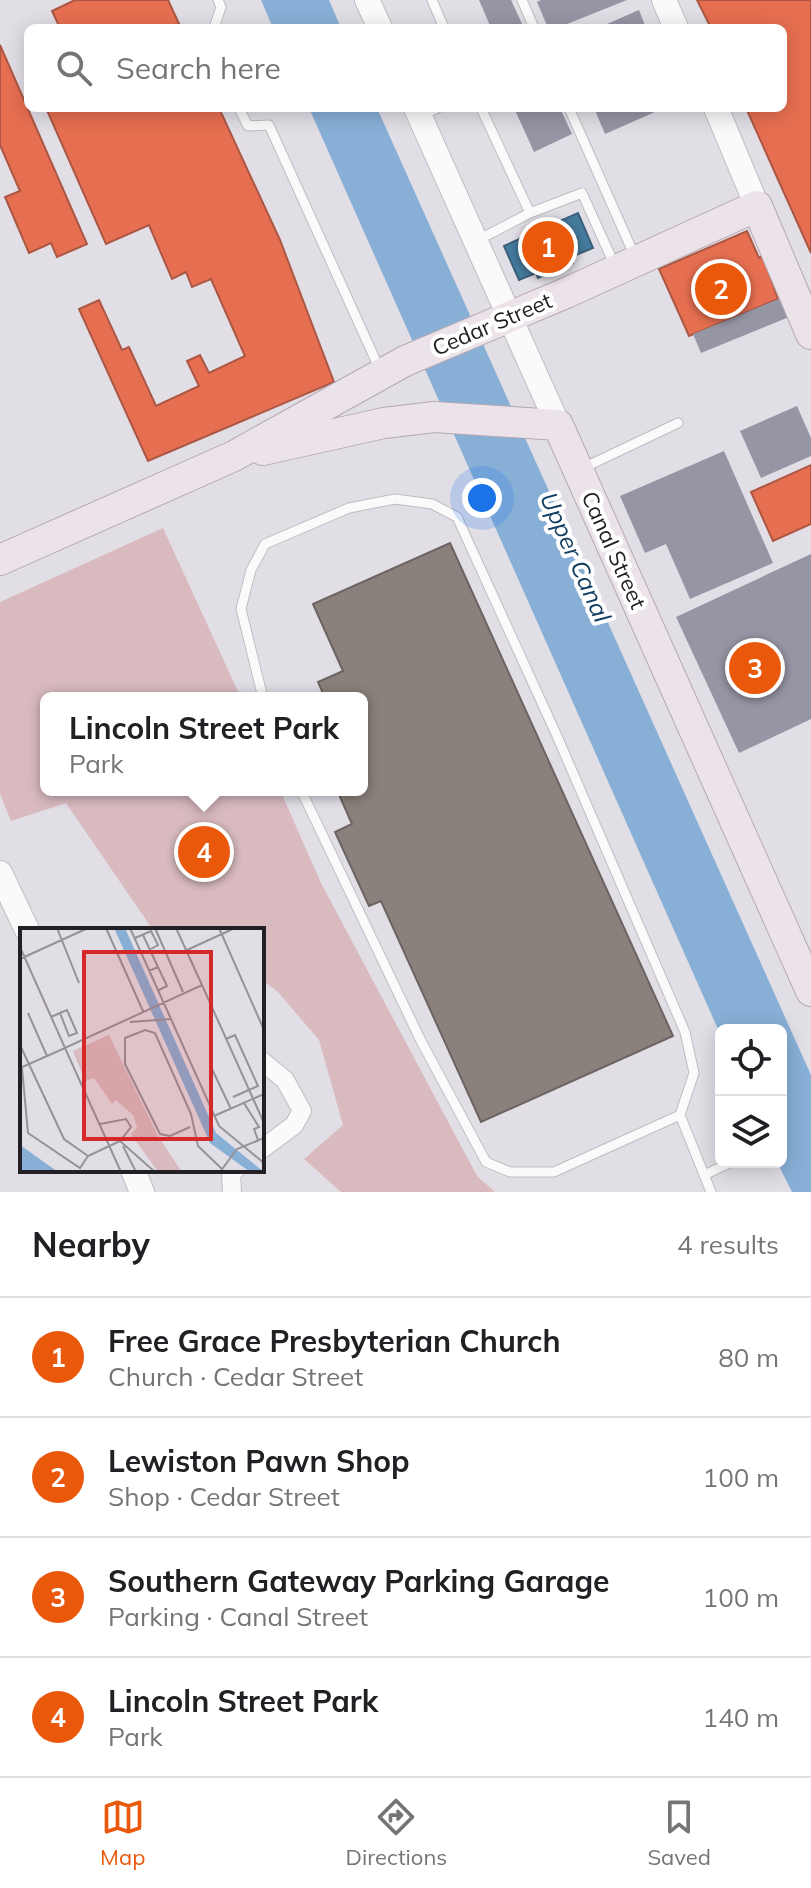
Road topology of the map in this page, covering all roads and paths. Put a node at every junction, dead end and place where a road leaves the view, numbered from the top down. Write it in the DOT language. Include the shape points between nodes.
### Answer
graph roads {
  1 [pos="218,0"];
  2 [pos="367,0"];
  3 [pos="432,0"];
  4 [pos="522,0"];
  5 [pos="664,0"];
  6 [pos="215,24"];
  7 [pos="378,24"];
  8 [pos="442,24"];
  9 [pos="532,24"];
  10 [pos="674,24"];
  11 [pos="241,112"];
  12 [pos="425,112"];
  13 [pos="483,112"];
  14 [pos="570,112"];
  15 [pos="718,112"];
  16 [pos="757,206"];
  17 [pos="530,213"];
  18 [pos="475,242"];
  19 [pos="627,266"];
  20 [pos="497,320"];
  21 [pos="811,334"];
  22 [pos="393,367"];
  23 [pos="678,423"];
  24 [pos="545,424"];
  25 [pos="234,456"];
  26 [pos="578,470"];
  27 [pos="0,560"];
  28 [pos="262,692"];
  29 [pos="304,796"];
  30 [pos="0,873"];
  31 [pos="26,928"];
  32 [pos="811,991"];
  33 [pos="264,1063"];
  34 [pos="680,1115"];
  35 [pos="264,1148"];
  36 [pos="719,1168"];
  37 [pos="134,1172"];
  38 [pos="232,1172"];
  39 [pos="704,1175"];
  40 [pos="142,1192"];
  41 [pos="232,1192"];
  42 [pos="711,1192"];
  1 -- 6 [label="lane"];
  2 -- 7 [label="main road"];
  3 -- 8 [label="lane"];
  4 -- 9 [label="lane"];
  5 -- 10 [label="main road"];
  11 -- 22 [label="lane" via="248,126 269,125"];
  12 -- 18 [label="main road, Canal Street"];
  13 -- 17 [label="lane"];
  14 -- 19 [label="lane"];
  15 -- 16 [label="main road"];
  16 -- 19 [label="highway, Cedar Street"];
  16 -- 21 [label="highway"];
  17 -- 18 [label="lane"];
  17 -- 19 [label="lane" via="582,193"];
  18 -- 20 [label="main road, Canal Street"];
  19 -- 20 [label="highway, Cedar Street"];
  20 -- 22 [label="highway, Cedar Street"];
  20 -- 24 [label="main road, Canal Street"];
  22 -- 25 [label="highway, Cedar Street"];
  23 -- 26 [label="lane"];
  24 -- 25 [label="highway, Cedar Street" via="434,417"];
  24 -- 26 [label="highway, Canal Street"];
  25 -- 27 [label="highway, Cedar Street"];
  26 -- 32 [label="highway, Canal Street"];
  28 -- 34 [label="lane" via="241,609 251,570 265,544 349,508 395,499 432,504 457,517 685,1032 694,1073"];
  29 -- 34 [label="lane" via="421,1041 486,1162 510,1172 554,1172"];
  30 -- 31 [label="main road"];
  33 -- 35 [label="street" via="285,1080 302,1111 294,1125"];
  34 -- 39 [label="lane"];
  36 -- 39 [label="lane"];
  37 -- 40 [label="main road"];
  38 -- 41 [label="street"];
  39 -- 42 [label="lane"];
}
